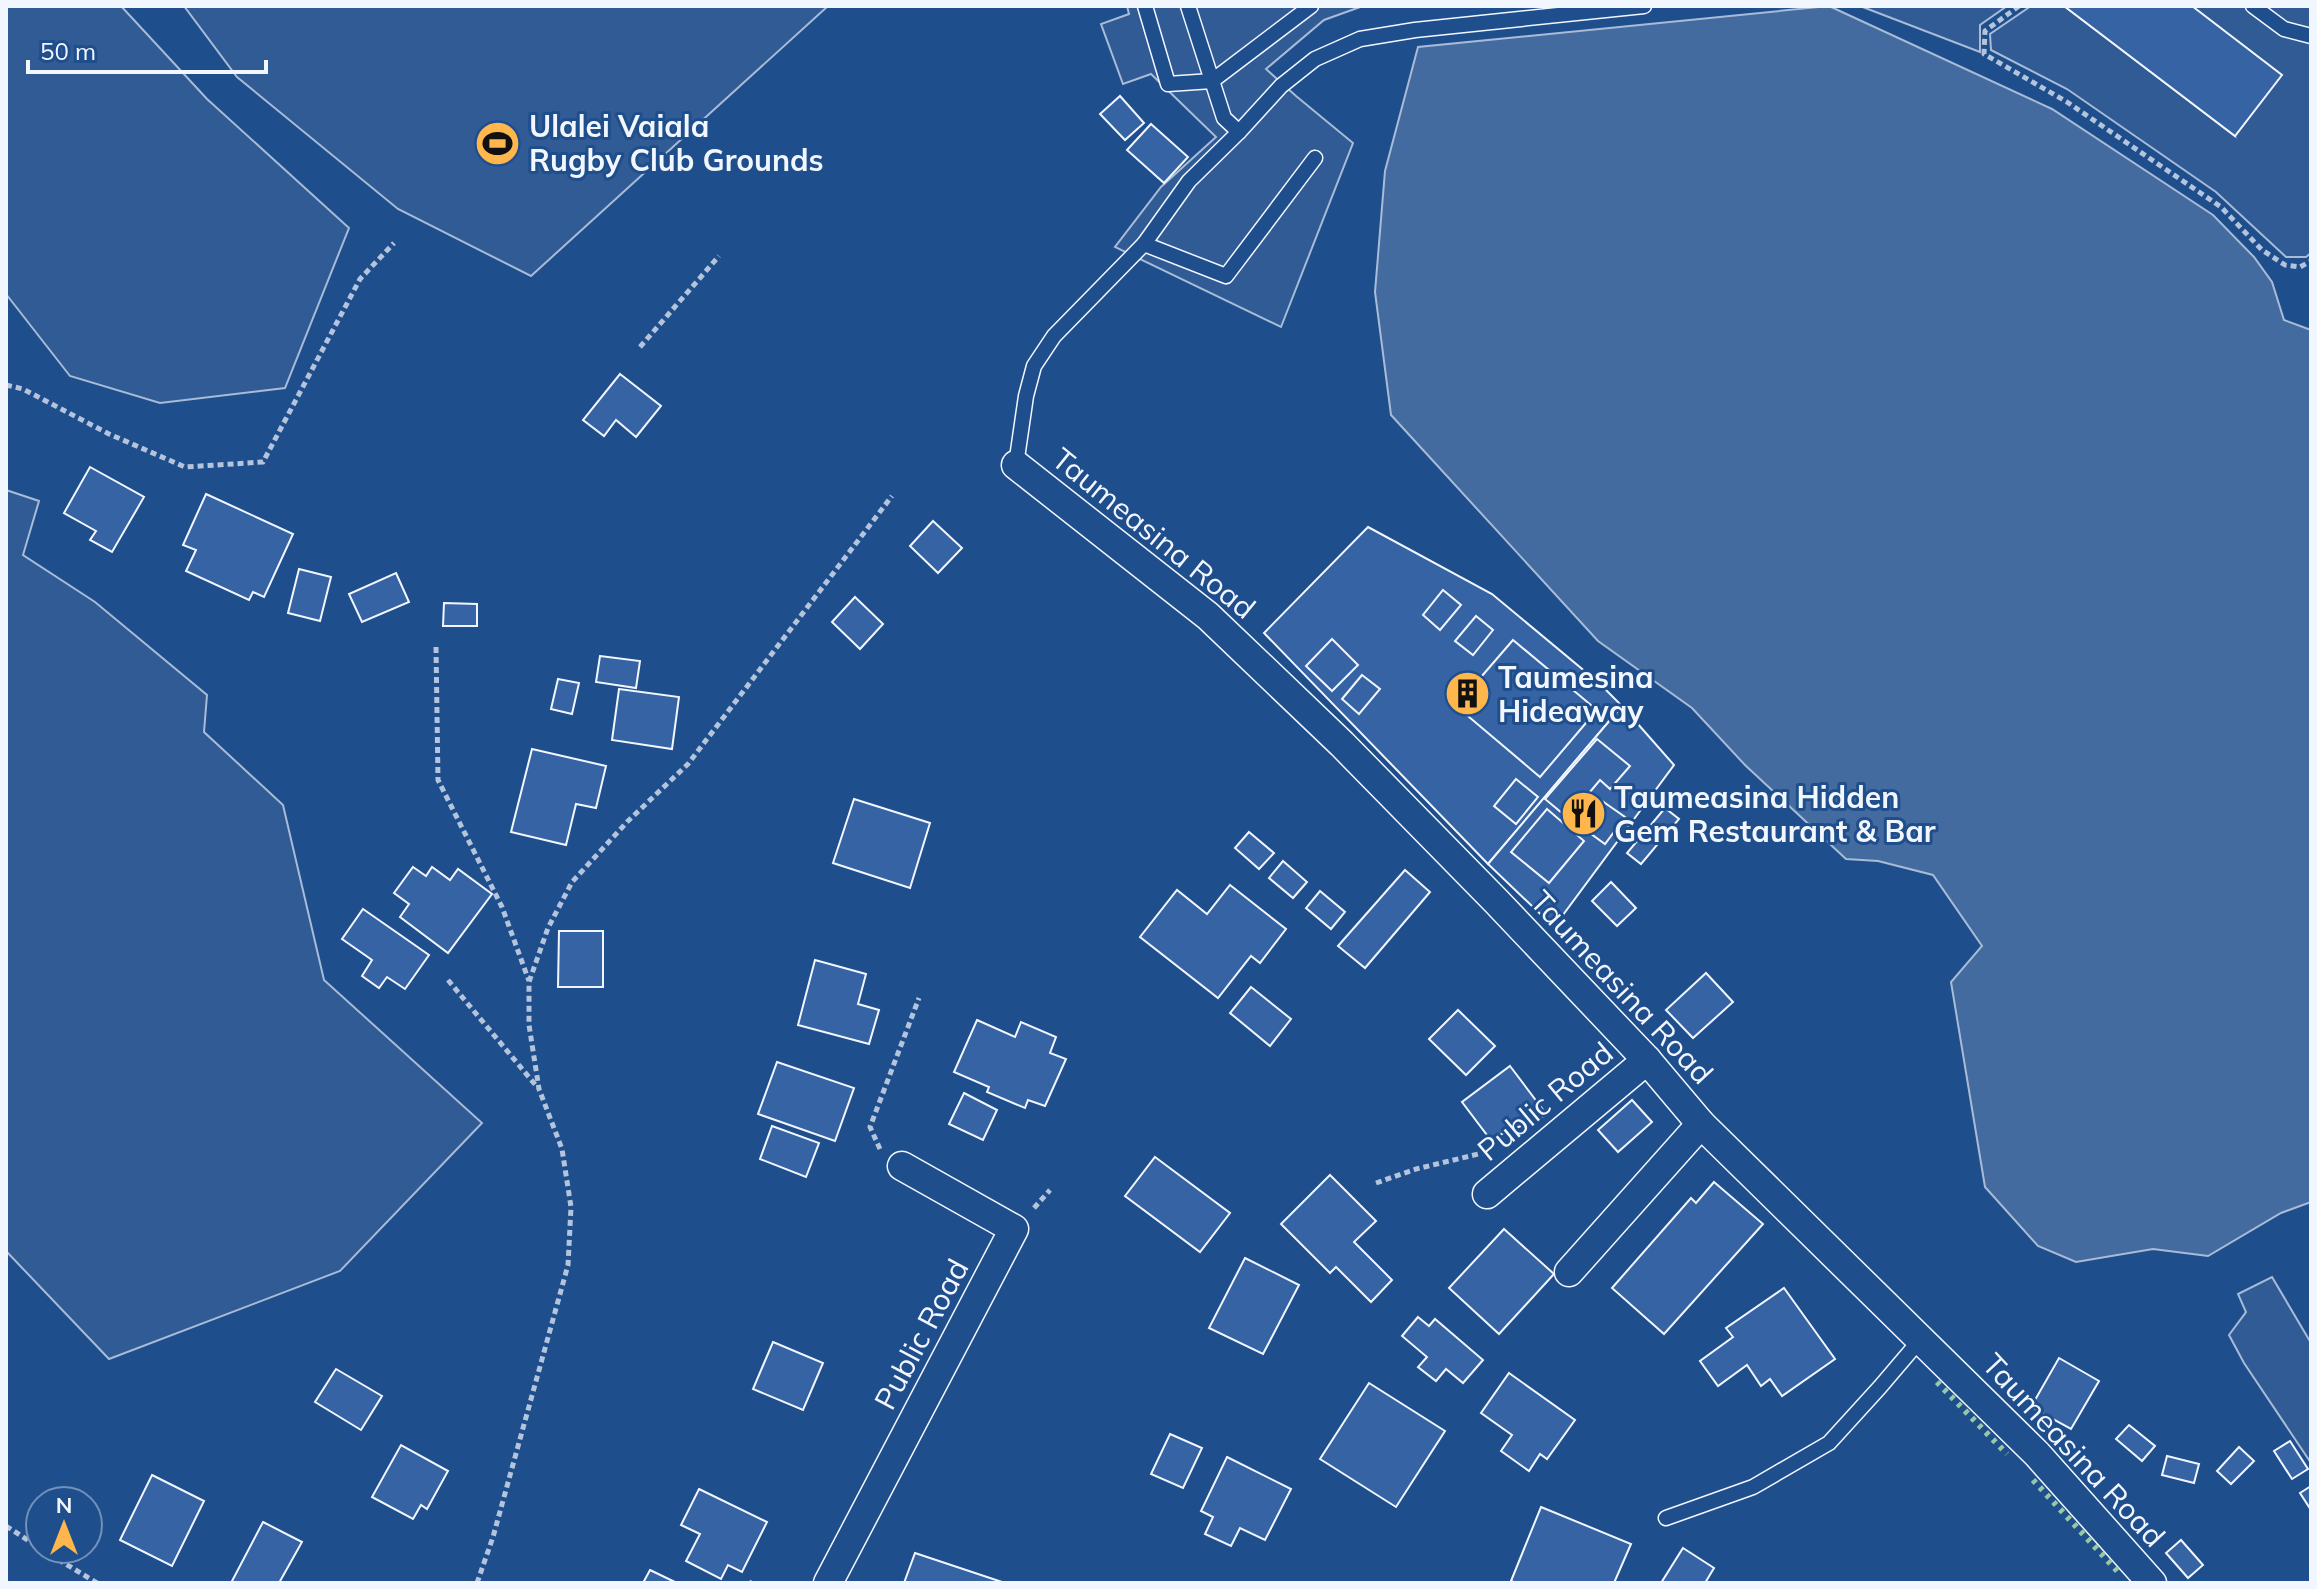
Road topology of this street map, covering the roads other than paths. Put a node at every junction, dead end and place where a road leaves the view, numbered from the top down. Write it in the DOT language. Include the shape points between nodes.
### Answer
graph roads {
  1 [pos="1145,6"];
  2 [pos="1188,6"];
  3 [pos="1311,6"];
  4 [pos="1644,6"];
  5 [pos="2253,6"];
  6 [pos="2311,36"];
  7 [pos="1212,81"];
  8 [pos="1239,132"];
  9 [pos="1315,158"];
  10 [pos="1144,244"];
  11 [pos="1016,465"];
  12 [pos="1647,1060"];
  13 [pos="1701,1124"];
  14 [pos="902,1166"];
  15 [pos="1487,1194"];
  16 [pos="1569,1272"];
  17 [pos="1920,1340"];
  18 [pos="1666,1518"];
  19 [pos="828,1583"];
  20 [pos="2152,1583"];
  1 -- 7 [label="lane" via="1168,84"];
  2 -- 7 [label="lane"];
  3 -- 7 [label="lane"];
  4 -- 8 [label="lane" via="1360,39 1315,59 1281,86"];
  5 -- 6 [label="lane" via="2284,29"];
  7 -- 8 [label="lane" via="1224,118"];
  8 -- 10 [label="lane" via="1189,181"];
  9 -- 10 [label="lane" via="1226,276"];
  10 -- 11 [label="lane" via="1054,336 1034,366"];
  11 -- 12 [label="street, Taumeasina Road" via="1208,616 1364,766"];
  12 -- 13 [label="street, Taumeasina Road"];
  12 -- 15 [label="street, Public Road"];
  13 -- 16 [label="street"];
  13 -- 17 [label="street, Taumeasina Road"];
  14 -- 19 [label="street, Public Road" via="1014,1229"];
  17 -- 18 [label="lane" via="1829,1443 1753,1487"];
  17 -- 20 [label="street, Taumeasina Road" via="2037,1454"];
}
